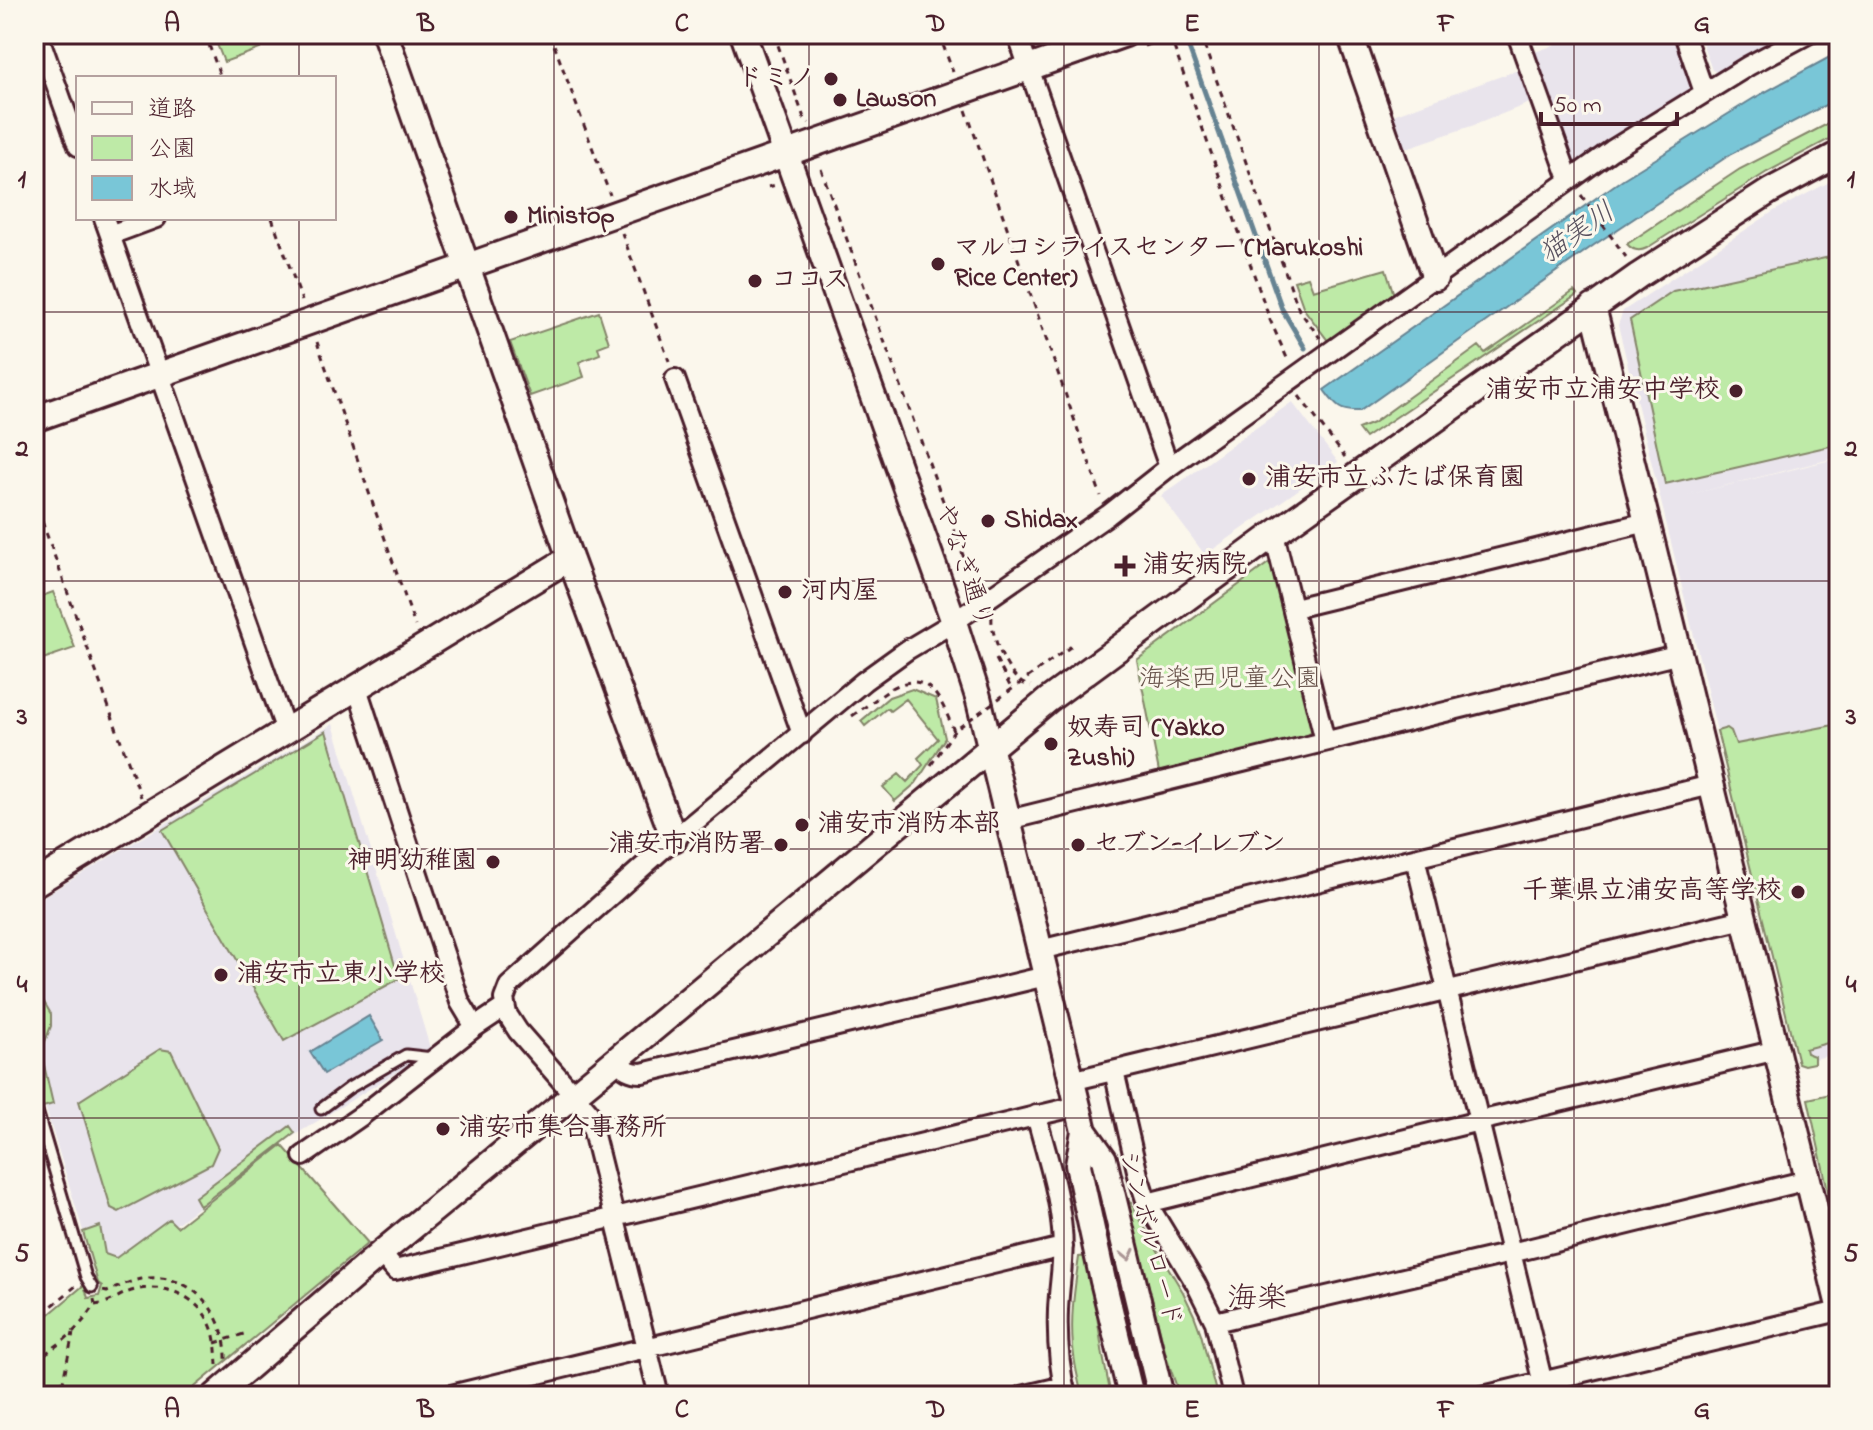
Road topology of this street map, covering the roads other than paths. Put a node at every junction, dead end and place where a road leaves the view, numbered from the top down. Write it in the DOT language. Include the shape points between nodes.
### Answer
graph roads {
  1 [pos="38,34"];
  2 [pos="385,34"];
  3 [pos="743,34"];
  4 [pos="1017,34"];
  5 [pos="1125,34"];
  6 [pos="1350,34"];
  7 [pos="1517,34"];
  8 [pos="1684,34"];
  9 [pos="1808,34"];
  10 [pos="1028,68"];
  11 [pos="1704,92"];
  12 [pos="76,140"];
  13 [pos="785,154"];
  14 [pos="1839,154"];
  15 [pos="1569,179"];
  16 [pos="144,220"];
  17 [pos="107,226"];
  18 [pos="467,265"];
  19 [pos="1435,278"];
  20 [pos="1593,307"];
  21 [pos="159,374"];
  22 [pos="675,379"];
  23 [pos="34,419"];
  24 [pos="1169,467"];
  25 [pos="1647,522"];
  26 [pos="1274,534"];
  27 [pos="570,558"];
  28 [pos="1294,608"];
  29 [pos="954,622"];
  30 [pos="1680,654"];
  31 [pos="357,688"];
  32 [pos="286,731"];
  33 [pos="802,734"];
  34 [pos="1325,741"];
  35 [pos="990,748"];
  36 [pos="1711,785"];
  37 [pos="1008,820"];
  38 [pos="674,839"];
  39 [pos="1415,858"];
  40 [pos="34,884"];
  41 [pos="1744,919"];
  42 [pos="1040,950"];
  43 [pos="1046,976"];
  44 [pos="1447,991"];
  45 [pos="505,1007"];
  46 [pos="475,1027"];
  47 [pos="1777,1050"];
  48 [pos="435,1058"];
  49 [pos="616,1060"];
  50 [pos="1114,1071"];
  51 [pos="1071,1081"];
  52 [pos="574,1095"];
  53 [pos="34,1101"];
  54 [pos="1077,1106"];
  55 [pos="321,1109"];
  56 [pos="1036,1115"];
  57 [pos="1479,1121"];
  58 [pos="1084,1131"];
  59 [pos="303,1156"];
  60 [pos="1808,1180"];
  61 [pos="1147,1203"];
  62 [pos="615,1217"];
  63 [pos="1063,1247"];
  64 [pos="381,1253"];
  65 [pos="1511,1253"];
  66 [pos="92,1287"];
  67 [pos="1839,1308"];
  68 [pos="1215,1322"];
  69 [pos="647,1348"];
  70 [pos="216,1384"];
  71 [pos="1544,1389"];
  72 [pos="1065,1391"];
  73 [pos="447,1396"];
  74 [pos="659,1396"];
  75 [pos="1022,1396"];
  76 [pos="1131,1396"];
  77 [pos="1161,1396"];
  78 [pos="1233,1396"];
  79 [pos="1483,1396"];
  1 -- 12 [label="street"];
  2 -- 18 [label="street"];
  3 -- 13 [label="street, やなぎ通り"];
  4 -- 10 [label="street"];
  5 -- 10 [label="street"];
  6 -- 19 [label="street"];
  7 -- 15 [label="street"];
  8 -- 11 [label="street"];
  9 -- 11 [label="street"];
  10 -- 13 [label="street"];
  10 -- 24 [label="street"];
  11 -- 15 [label="street"];
  13 -- 18 [label="street"];
  13 -- 29 [label="street, やなぎ通り"];
  14 -- 20 [label="street" via="1770,191"];
  15 -- 19 [label="street"];
  16 -- 17 [label="street"];
  17 -- 21 [label="street"];
  18 -- 21 [label="street"];
  18 -- 27 [label="street"];
  19 -- 24 [label="street"];
  20 -- 25 [label="street"];
  20 -- 26 [label="street"];
  21 -- 23 [label="street"];
  21 -- 32 [label="street"];
  22 -- 33 [label="street"];
  24 -- 29 [label="street"];
  25 -- 28 [label="street"];
  25 -- 30 [label="street"];
  26 -- 28 [label="street"];
  26 -- 35 [label="street"];
  27 -- 31 [label="street"];
  27 -- 38 [label="street"];
  28 -- 34 [label="street"];
  29 -- 33 [label="street" via="864,681"];
  29 -- 35 [label="street, やなぎ通り"];
  30 -- 34 [label="street"];
  30 -- 36 [label="street"];
  31 -- 32 [label="street"];
  31 -- 46 [label="street" via="460,1002"];
  32 -- 40 [label="street"];
  33 -- 38 [label="street"];
  34 -- 37 [label="street"];
  35 -- 37 [label="street, やなぎ通り"];
  35 -- 49 [label="street"];
  36 -- 39 [label="street"];
  36 -- 41 [label="street"];
  37 -- 42 [label="street, やなぎ通り"];
  38 -- 45 [label="street" via="509,986"];
  39 -- 42 [label="street"];
  39 -- 44 [label="street"];
  41 -- 44 [label="street"];
  41 -- 47 [label="street"];
  42 -- 43 [label="street, やなぎ通り"];
  43 -- 49 [label="street" via="642,1073 624,1070"];
  43 -- 51 [label="street, やなぎ通り"];
  44 -- 50 [label="street"];
  44 -- 57 [label="street"];
  45 -- 46 [label="street"];
  45 -- 52 [label="street" via="518,1031"];
  46 -- 48 [label="street"];
  47 -- 57 [label="street"];
  47 -- 60 [label="street"];
  48 -- 55 [label="lane" via="406,1055"];
  48 -- 59 [label="street"];
  49 -- 52 [label="street"];
  50 -- 51 [label="street"];
  50 -- 61 [label="street"];
  51 -- 54 [label="street, やなぎ通り"];
  52 -- 62 [label="street" via="588,1111"];
  52 -- 64 [label="street"];
  53 -- 66 [label="lane"];
  54 -- 56 [label="street"];
  54 -- 58 [label="street, やなぎ通り"];
  56 -- 62 [label="street"];
  56 -- 63 [label="street" via="1059,1205"];
  57 -- 61 [label="street"];
  57 -- 65 [label="street"];
  58 -- 76 [label="street, シンボルロード" via="1078,1165"];
  58 -- 77 [label="street, シンボルロード, one-way" via="1104,1159"];
  60 -- 65 [label="street"];
  60 -- 67 [label="street"];
  61 -- 68 [label="street"];
  62 -- 64 [label="street" via="395,1270"];
  62 -- 69 [label="street"];
  63 -- 69 [label="street"];
  63 -- 72 [label="street" via="1058,1325"];
  64 -- 70 [label="street"];
  65 -- 68 [label="street"];
  65 -- 71 [label="street"];
  67 -- 71 [label="street"];
  68 -- 78 [label="street"];
  69 -- 73 [label="street"];
  69 -- 74 [label="street"];
  71 -- 79 [label="street"];
  72 -- 75 [label="street"];
}
